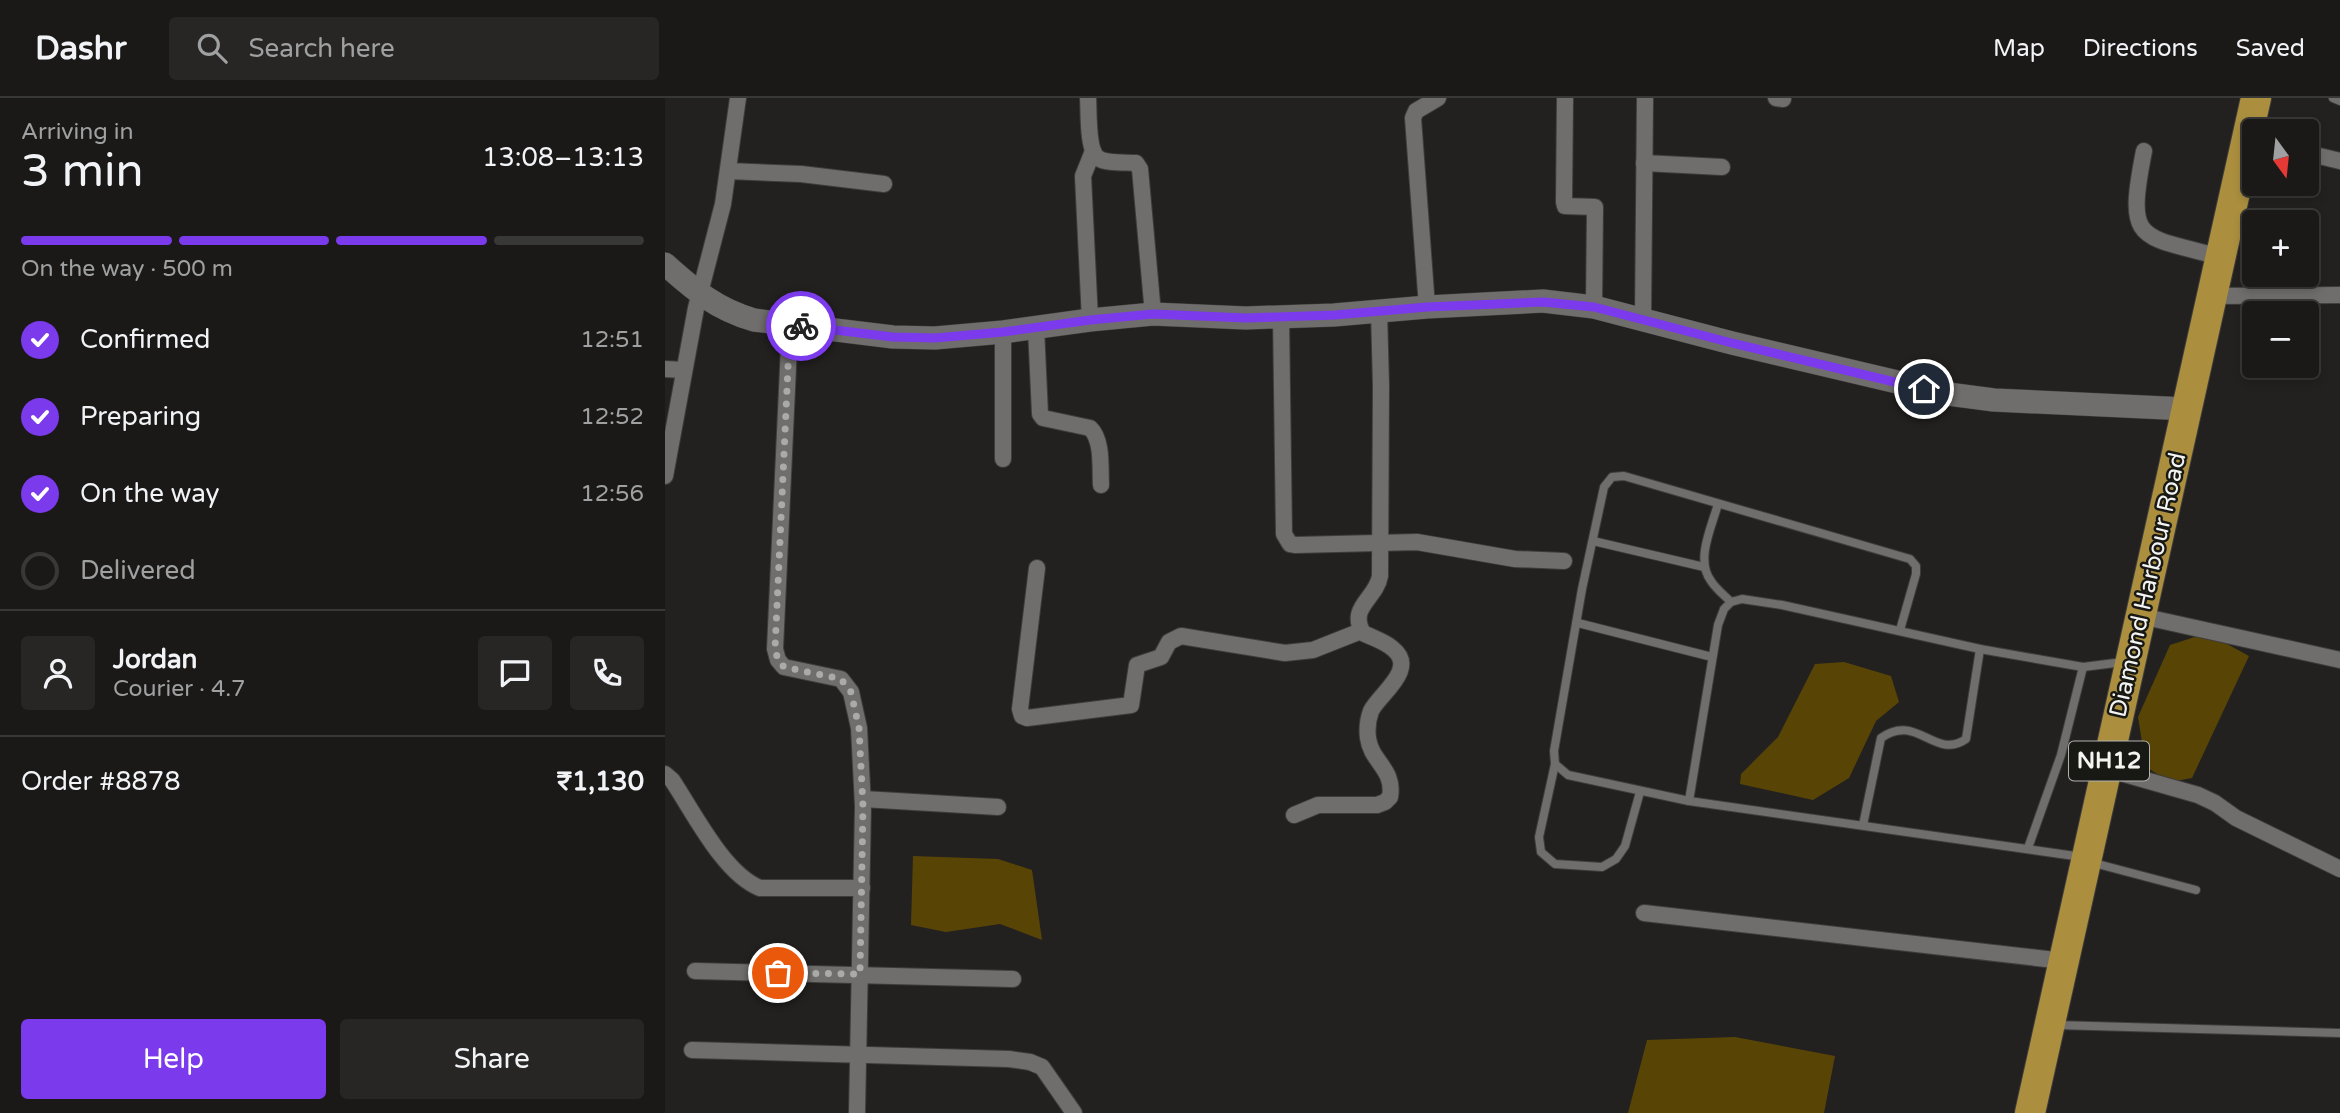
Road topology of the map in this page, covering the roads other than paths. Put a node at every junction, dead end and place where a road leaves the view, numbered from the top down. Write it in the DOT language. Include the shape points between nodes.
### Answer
graph roads {
  1 [pos="738,98"];
  2 [pos="1088,98"];
  3 [pos="1439,98"];
  4 [pos="1565,98"];
  5 [pos="1645,98"];
  6 [pos="1776,98"];
  7 [pos="2256,98"];
  8 [pos="2333,98"];
  9 [pos="1783,99"];
  10 [pos="2340,101"];
  11 [pos="2253,119"];
  12 [pos="2144,150"];
  13 [pos="1093,151"];
  14 [pos="2319,156"];
  15 [pos="2340,161"];
  16 [pos="1644,163"];
  17 [pos="1721,167"];
  18 [pos="728,171"];
  19 [pos="2242,172"];
  20 [pos="884,184"];
  21 [pos="2221,257"];
  22 [pos="665,264"];
  23 [pos="700,295"];
  24 [pos="2340,295"];
  25 [pos="2212,296"];
  26 [pos="1427,307"];
  27 [pos="1594,307"];
  28 [pos="1379,311"];
  29 [pos="1153,314"];
  30 [pos="1281,316"];
  31 [pos="1643,319"];
  32 [pos="1090,320"];
  33 [pos="790,324"];
  34 [pos="1036,328"];
  35 [pos="1003,332"];
  36 [pos="665,369"];
  37 [pos="683,370"];
  38 [pos="2187,409"];
  39 [pos="1003,459"];
  40 [pos="665,476"];
  41 [pos="1101,485"];
  42 [pos="1719,504"];
  43 [pos="1593,541"];
  44 [pos="1381,544"];
  45 [pos="1564,561"];
  46 [pos="1704,567"];
  47 [pos="1038,568"];
  48 [pos="1731,602"];
  49 [pos="2141,616"];
  50 [pos="1578,623"];
  51 [pos="1900,630"];
  52 [pos="1361,631"];
  53 [pos="1980,649"];
  54 [pos="1712,657"];
  55 [pos="2340,660"];
  56 [pos="2130,661"];
  57 [pos="2083,667"];
  58 [pos="1555,764"];
  59 [pos="2107,769"];
  60 [pos="665,774"];
  61 [pos="1640,792"];
  62 [pos="863,799"];
  63 [pos="1689,801"];
  64 [pos="998,807"];
  65 [pos="1294,815"];
  66 [pos="1863,825"];
  67 [pos="2028,848"];
  68 [pos="2087,859"];
  69 [pos="2340,869"];
  70 [pos="862,888"];
  71 [pos="2196,890"];
  72 [pos="1644,914"];
  73 [pos="2064,961"];
  74 [pos="695,971"];
  75 [pos="860,974"];
  76 [pos="1013,979"];
  77 [pos="2049,1024"];
  78 [pos="2340,1033"];
  79 [pos="692,1050"];
  80 [pos="859,1053"];
  81 [pos="857,1113"];
  82 [pos="1074,1113"];
  83 [pos="2030,1113"];
  1 -- 18 [label="street"];
  2 -- 13 [label="street"];
  3 -- 26 [label="street" via="1416,111 1413,118"];
  4 -- 27 [label="street" via="1565,206 1596,209"];
  5 -- 16 [label="street"];
  6 -- 9 [label="street"];
  7 -- 11 [label="highway, Diamond Harbour Road / NH12"];
  8 -- 10 [label="lane"];
  12 -- 21 [label="street" via="2136,204 2143,232 2153,240"];
  13 -- 29 [label="street" via="1101,159 1136,163 1140,169"];
  13 -- 32 [label="street" via="1083,176"];
  14 -- 15 [label="street"];
  16 -- 17 [label="street"];
  16 -- 31 [label="street"];
  18 -- 20 [label="street"];
  18 -- 23 [label="street"];
  19 -- 21 [label="highway, Diamond Harbour Road / NH12"];
  21 -- 25 [label="highway, Diamond Harbour Road / NH12"];
  22 -- 23 [label="main road"];
  23 -- 33 [label="main road" via="732,314"];
  23 -- 37 [label="street"];
  24 -- 25 [label="street"];
  25 -- 38 [label="highway, Diamond Harbour Road / NH12"];
  26 -- 27 [label="main road" via="1543,302"];
  26 -- 28 [label="main road"];
  27 -- 31 [label="main road"];
  28 -- 30 [label="main road"];
  28 -- 44 [label="street"];
  29 -- 30 [label="main road"];
  29 -- 32 [label="main road"];
  30 -- 44 [label="street" via="1284,534 1296,545"];
  31 -- 38 [label="main road" via="1948,394 1994,401"];
  32 -- 34 [label="main road"];
  33 -- 35 [label="main road" via="893,337"];
  33 -- 62 [label="street" via="775,649 784,667 841,679 847,685 859,728"];
  34 -- 35 [label="main road"];
  34 -- 41 [label="street" via="1040,414 1094,430"];
  35 -- 39 [label="street"];
  36 -- 37 [label="street"];
  37 -- 40 [label="street"];
  38 -- 49 [label="highway, Diamond Harbour Road / NH12"];
  42 -- 43 [label="lane" via="1624,476 1612,477 1604,487"];
  42 -- 46 [label="lane"];
  42 -- 51 [label="lane" via="1910,559 1916,574"];
  43 -- 46 [label="lane"];
  43 -- 50 [label="lane"];
  44 -- 45 [label="street" via="1416,542 1515,559"];
  44 -- 52 [label="street" via="1379,583 1361,606"];
  46 -- 48 [label="lane"];
  47 -- 52 [label="street" via="1020,709 1024,717 1131,705 1137,665 1161,657 1169,642 1181,636 1285,653 1313,650"];
  48 -- 51 [label="lane" via="1742,599 1782,605"];
  48 -- 54 [label="lane" via="1717,625"];
  49 -- 55 [label="street"];
  49 -- 56 [label="highway, Diamond Harbour Road / NH12"];
  50 -- 54 [label="lane"];
  50 -- 58 [label="lane"];
  51 -- 53 [label="lane"];
  52 -- 65 [label="street" via="1389,645 1399,657 1396,681 1372,710 1368,735 1390,779 1390,797 1377,805 1318,805"];
  53 -- 57 [label="lane"];
  53 -- 66 [label="lane" via="1966,738 1958,745 1946,746 1904,729 1881,738"];
  54 -- 63 [label="lane"];
  56 -- 57 [label="lane"];
  56 -- 59 [label="highway, Diamond Harbour Road / NH12"];
  57 -- 67 [label="lane" via="2061,755"];
  58 -- 61 [label="lane" via="1568,775"];
  58 -- 61 [label="lane" via="1539,837 1541,852 1555,864 1602,867 1616,859 1625,846"];
  59 -- 68 [label="highway, Diamond Harbour Road / NH12"];
  59 -- 69 [label="street" via="2198,795"];
  60 -- 70 [label="street" via="732,870 748,883 760,888"];
  61 -- 63 [label="lane"];
  62 -- 64 [label="street"];
  62 -- 70 [label="street"];
  63 -- 66 [label="lane"];
  66 -- 67 [label="lane"];
  67 -- 68 [label="lane"];
  68 -- 71 [label="lane"];
  68 -- 73 [label="highway, Diamond Harbour Road / NH12"];
  70 -- 75 [label="street"];
  72 -- 73 [label="street"];
  73 -- 77 [label="highway, Diamond Harbour Road / NH12"];
  74 -- 75 [label="street"];
  75 -- 76 [label="street"];
  75 -- 80 [label="street"];
  77 -- 78 [label="lane"];
  77 -- 83 [label="highway, Diamond Harbour Road / NH12"];
  79 -- 80 [label="street"];
  80 -- 81 [label="street"];
  80 -- 82 [label="street" via="1030,1062 1042,1068"];
}
